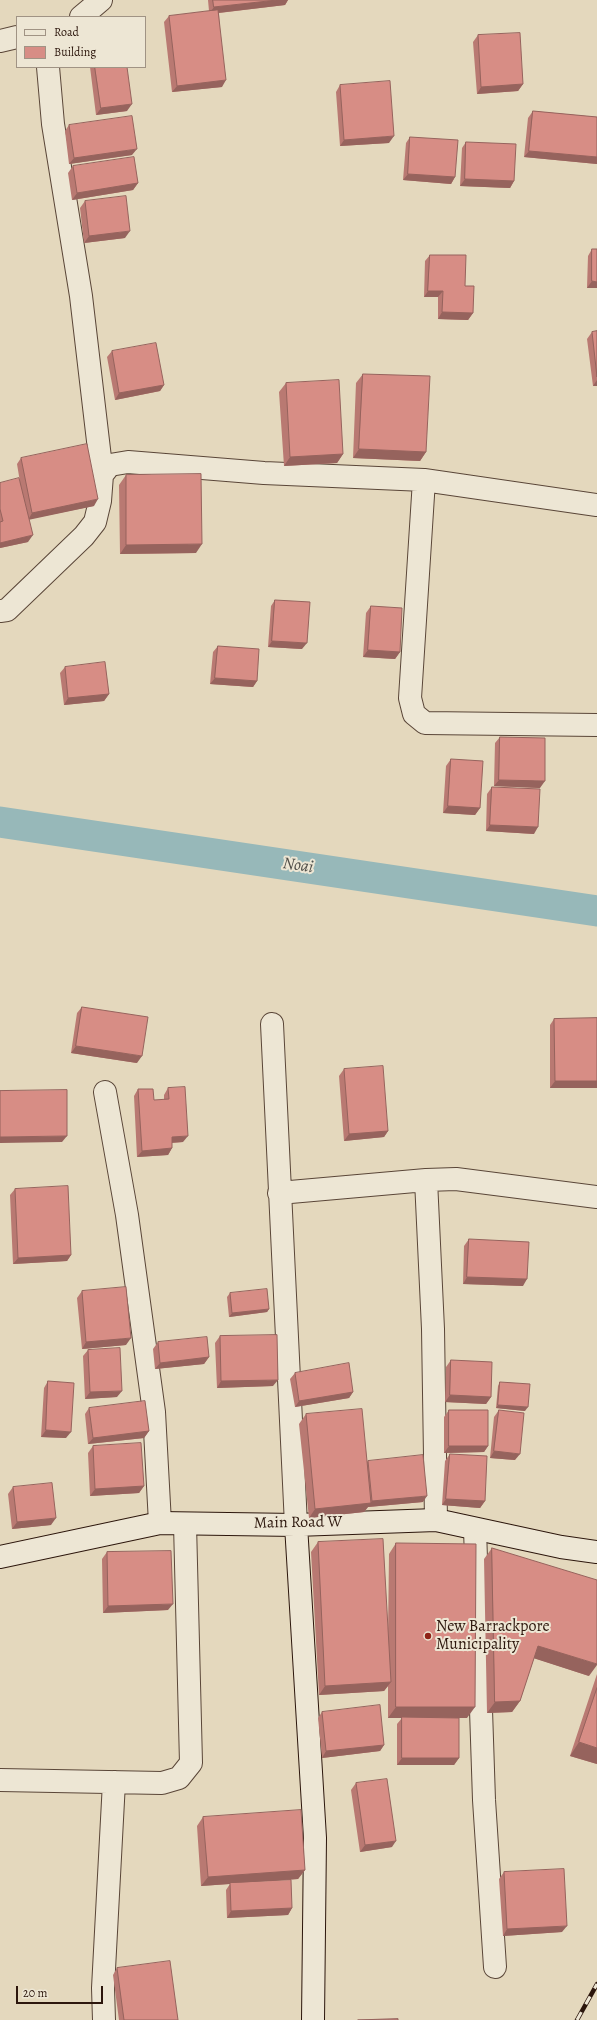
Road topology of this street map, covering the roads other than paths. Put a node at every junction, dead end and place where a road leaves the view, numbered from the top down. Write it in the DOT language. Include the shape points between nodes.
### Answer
graph roads {
  1 [pos="101,0"];
  2 [pos="82,16"];
  3 [pos="16,37"];
  4 [pos="0,41"];
  5 [pos="48,68"];
  6 [pos="102,475"];
  7 [pos="424,480"];
  8 [pos="597,505"];
  9 [pos="0,611"];
  10 [pos="597,725"];
  11 [pos="272,1024"];
  12 [pos="105,1092"];
  13 [pos="426,1180"];
  14 [pos="279,1193"];
  15 [pos="597,1197"];
  16 [pos="436,1520"];
  17 [pos="160,1524"];
  18 [pos="185,1524"];
  19 [pos="296,1525"];
  20 [pos="475,1529"];
  21 [pos="597,1552"];
  22 [pos="0,1558"];
  23 [pos="0,1780"];
  24 [pos="114,1782"];
  25 [pos="495,1967"];
  26 [pos="104,2020"];
  27 [pos="313,2020"];
  1 -- 2 [label="street"];
  3 -- 4 [label="street"];
  5 -- 6 [label="street" via="53,124 81,296"];
  6 -- 7 [label="street" via="110,465 128,462 264,473"];
  6 -- 9 [label="street" via="95,522 84,536 7,610"];
  7 -- 8 [label="street"];
  7 -- 10 [label="street" via="410,698 414,714 425,723"];
  11 -- 14 [label="street"];
  12 -- 17 [label="street" via="127,1215 154,1412"];
  13 -- 14 [label="street"];
  13 -- 15 [label="street" via="456,1179"];
  13 -- 16 [label="street" via="433,1329"];
  14 -- 19 [label="street"];
  16 -- 19 [label="street, Main Road W"];
  16 -- 20 [label="street, Main Road W"];
  17 -- 18 [label="street, Main Road W"];
  17 -- 22 [label="street, Main Road W"];
  18 -- 19 [label="street, Main Road W"];
  18 -- 24 [label="street" via="191,1763 179,1778 162,1784"];
  19 -- 27 [label="street" via="315,1838"];
  20 -- 21 [label="street, Main Road W"];
  20 -- 25 [label="street" via="484,1800"];
  23 -- 24 [label="street"];
  24 -- 26 [label="street" via="103,1988"];
}
